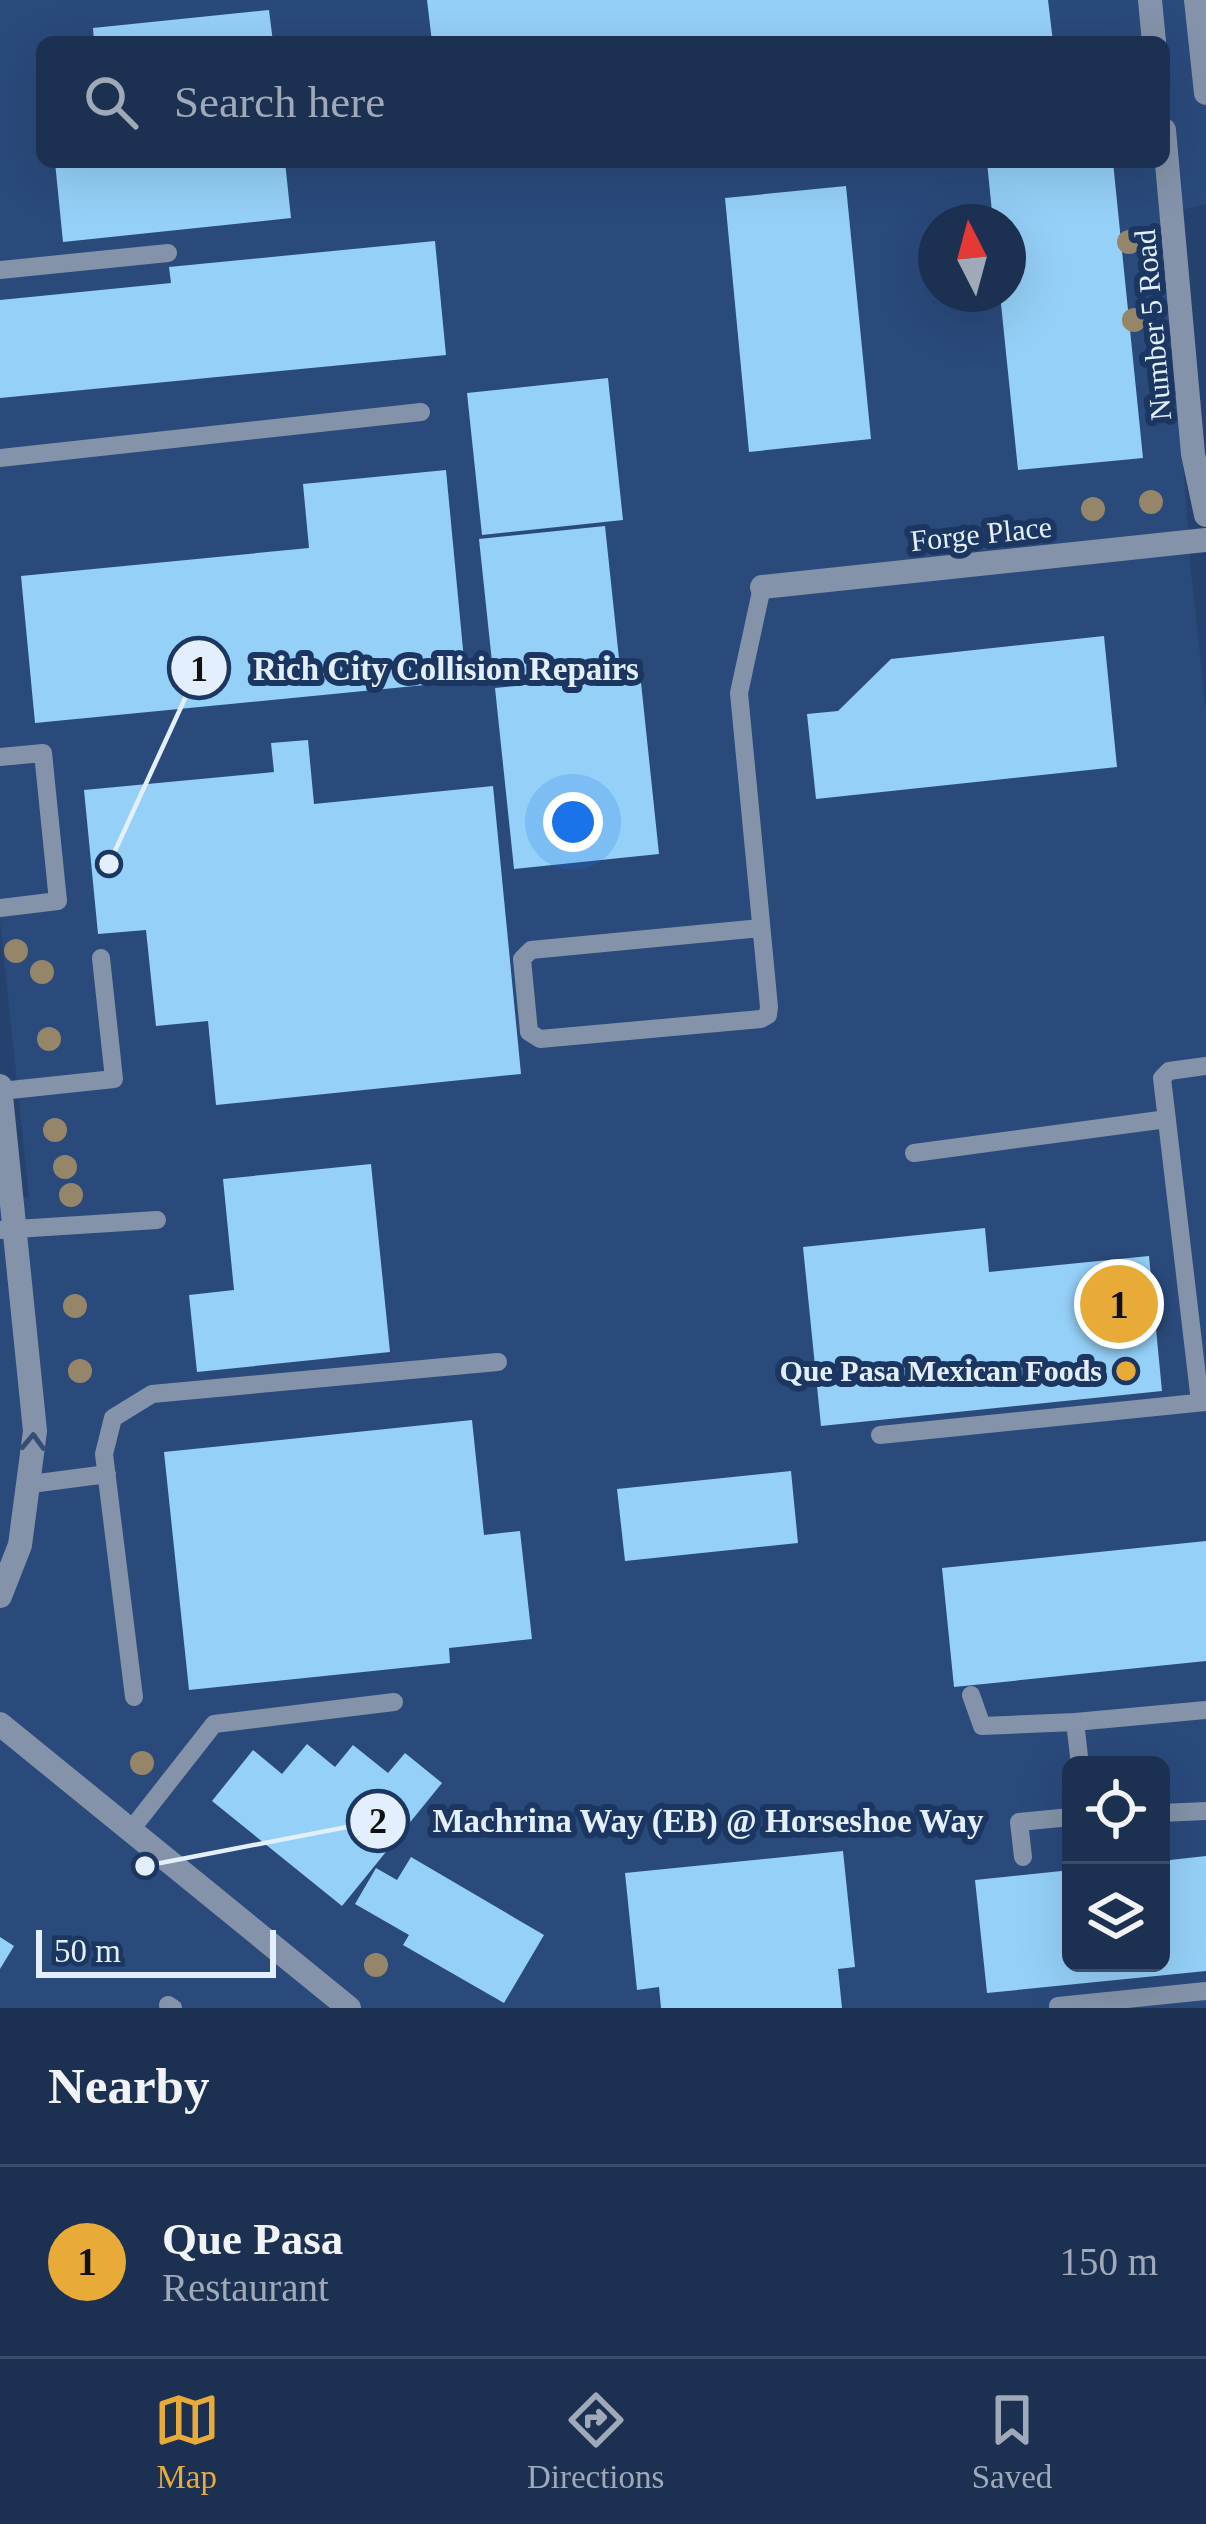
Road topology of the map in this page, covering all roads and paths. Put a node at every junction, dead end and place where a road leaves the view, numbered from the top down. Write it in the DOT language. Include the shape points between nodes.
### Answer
graph roads {
  1 [pos="1150,0"];
  2 [pos="1196,0"];
  3 [pos="1153,36"];
  4 [pos="1206,93"];
  5 [pos="1167,168"];
  6 [pos="168,254"];
  7 [pos="0,270"];
  8 [pos="421,412"];
  9 [pos="0,458"];
  10 [pos="1206,514"];
  11 [pos="1206,540"];
  12 [pos="762,586"];
  13 [pos="0,757"];
  14 [pos="0,908"];
  15 [pos="761,928"];
  16 [pos="101,958"];
  17 [pos="1206,1066"];
  18 [pos="0,1088"];
  19 [pos="1167,1119"];
  20 [pos="914,1153"];
  21 [pos="4,1166"];
  22 [pos="157,1220"];
  23 [pos="7,1230"];
  24 [pos="498,1362"];
  25 [pos="1203,1402"];
  26 [pos="880,1435"];
  27 [pos="107,1474"];
  28 [pos="31,1484"];
  29 [pos="0,1596"];
  30 [pos="971,1695"];
  31 [pos="134,1697"];
  32 [pos="394,1702"];
  33 [pos="1206,1710"];
  34 [pos="1075,1722"];
  35 [pos="0,1724"];
  36 [pos="1079,1756"];
  37 [pos="1206,1811"];
  38 [pos="1170,1813"];
  39 [pos="1062,1818"];
  40 [pos="130,1831"];
  41 [pos="1023,1857"];
  42 [pos="1206,1991"];
  43 [pos="1052,2007"];
  44 [pos="348,2008"];
  1 -- 3 [label="street"];
  2 -- 4 [label="street"];
  5 -- 10 [label="street, Number 5 Road" via="1193,454"];
  6 -- 7 [label="lane"];
  8 -- 9 [label="lane"];
  11 -- 12 [label="street, Forge Place"];
  12 -- 15 [label="lane" via="739,693"];
  13 -- 14 [label="lane" via="43,753 58,901"];
  15 -- 15 [label="lane" via="769,1006 761,1019 540,1039 529,1032 522,959 531,950"];
  16 -- 18 [label="lane" via="114,1078"];
  17 -- 19 [label="lane" via="1164,1073"];
  18 -- 21 [label="street"];
  19 -- 20 [label="lane"];
  19 -- 25 [label="lane"];
  21 -- 23 [label="street"];
  22 -- 23 [label="lane"];
  28 -- 23 [label="street, one-way" via="35,1431"];
  24 -- 27 [label="lane" via="152,1394 113,1418"];
  25 -- 26 [label="lane"];
  27 -- 28 [label="lane"];
  27 -- 31 [label="lane"];
  28 -- 29 [label="street"];
  30 -- 34 [label="lane" via="982,1726"];
  32 -- 40 [label="lane" via="214,1724"];
  33 -- 34 [label="lane"];
  34 -- 36 [label="lane"];
  35 -- 40 [label="street"];
  37 -- 38 [label="lane"];
  39 -- 41 [label="lane" via="1019,1822"];
  40 -- 44 [label="street"];
  42 -- 43 [label="lane"];
}
